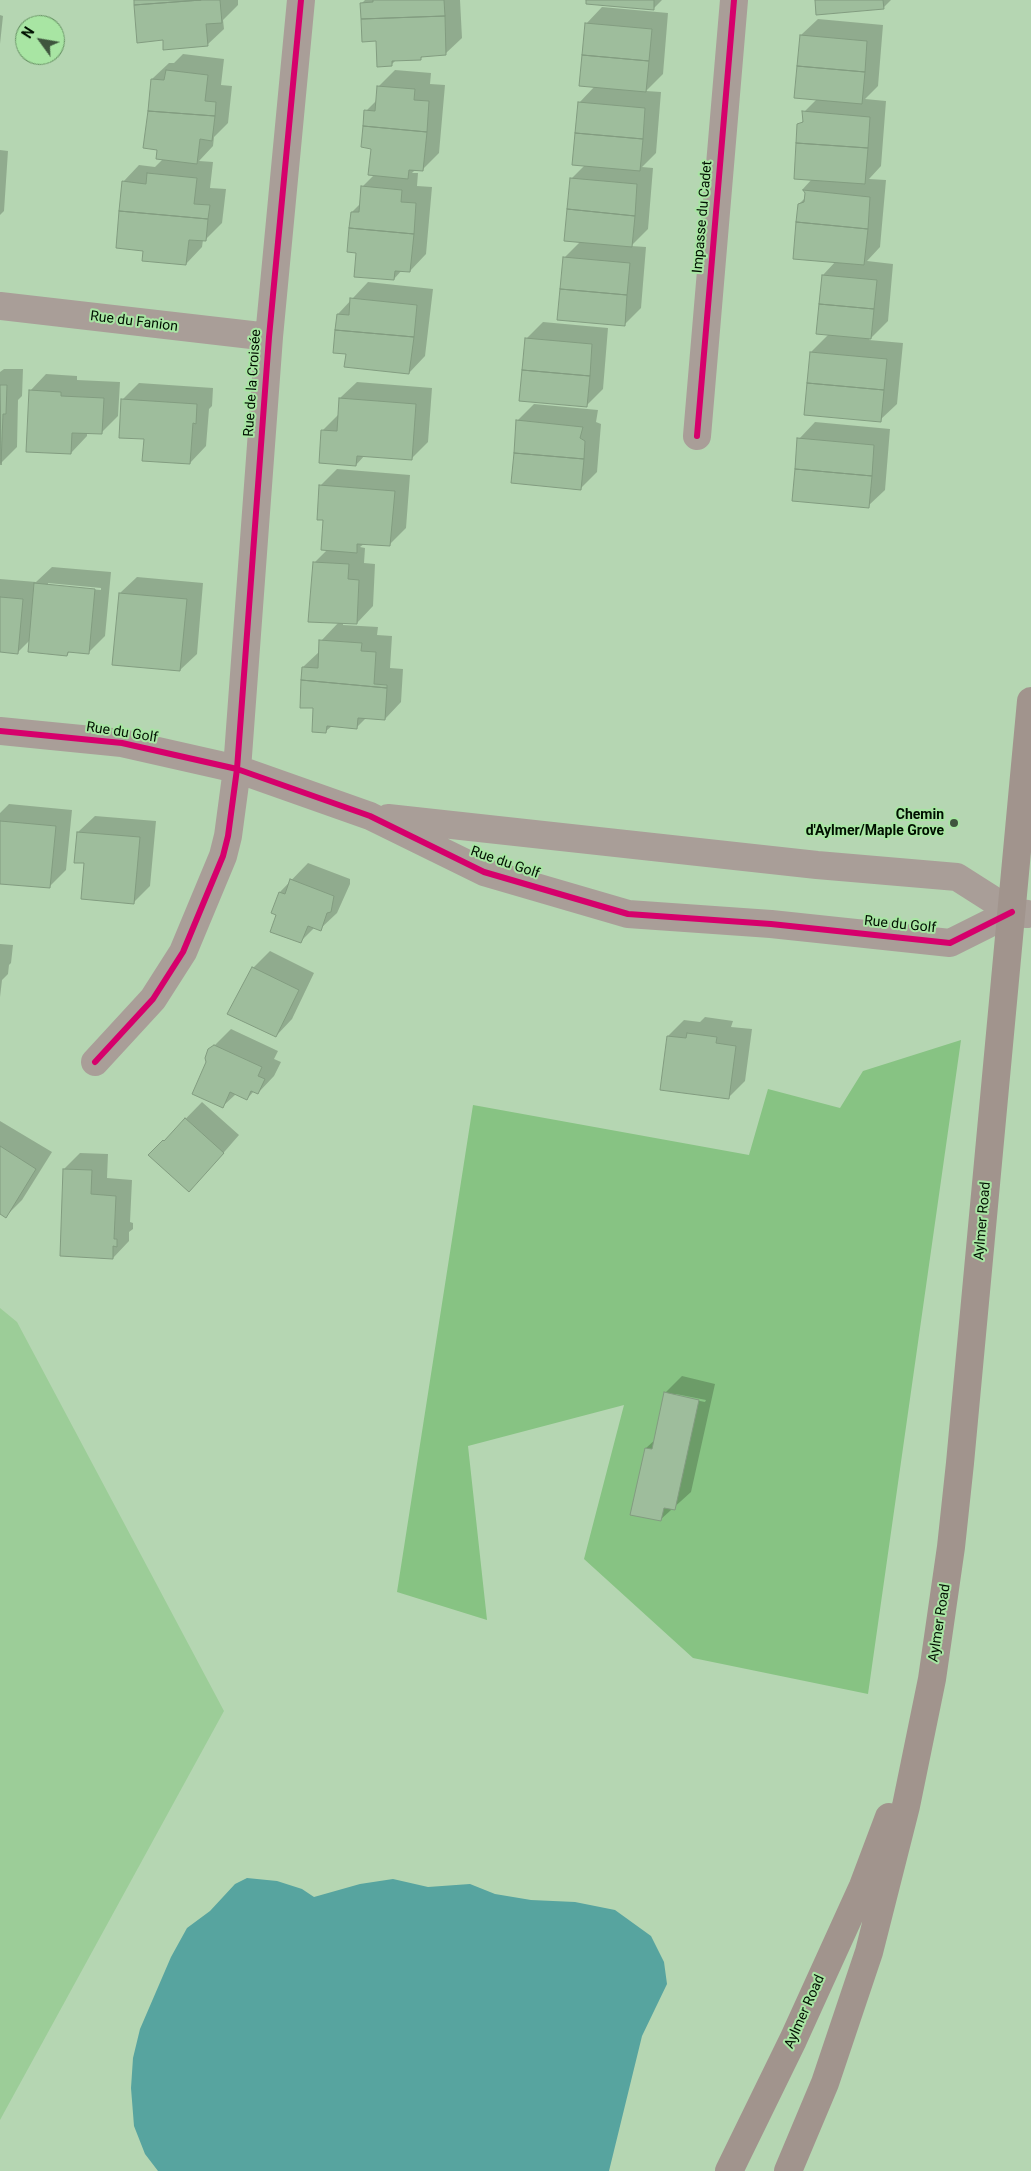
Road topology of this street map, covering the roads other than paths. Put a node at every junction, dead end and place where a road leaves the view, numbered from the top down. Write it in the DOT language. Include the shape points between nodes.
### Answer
graph roads {
  1 [pos="301,0"];
  2 [pos="734,0"];
  3 [pos="0,306"];
  4 [pos="269,337"];
  5 [pos="697,436"];
  6 [pos="1031,700"];
  7 [pos="0,731"];
  8 [pos="237,770"];
  9 [pos="370,816"];
  10 [pos="1022,913"];
  11 [pos="95,1062"];
  12 [pos="919,1739"];
  13 [pos="729,2171"];
  14 [pos="788,2171"];
  1 -- 4 [label="street, Rue de la Croisée"];
  2 -- 5 [label="street, Impasse du Cadet"];
  3 -- 4 [label="street, Rue du Fanion"];
  4 -- 8 [label="street, Rue de la Croisée"];
  6 -- 10 [label="main road, Aylmer Road"];
  7 -- 8 [label="street, Rue du Golf" via="122,743"];
  8 -- 9 [label="street, Rue du Golf"];
  8 -- 11 [label="street, Rue de la Croisée" via="223,856 183,952 153,999"];
  9 -- 10 [label="street, Rue du Golf" via="957,877"];
  9 -- 10 [label="street, Rue du Golf" via="484,872 628,914 771,924 950,943"];
  10 -- 12 [label="main road, Aylmer Road" via="951,1547 932,1679"];
  12 -- 13 [label="main road, Aylmer Road" via="863,1886"];
  12 -- 14 [label="main road, Aylmer Road" via="893,1862 869,1952 825,2083"];
}
